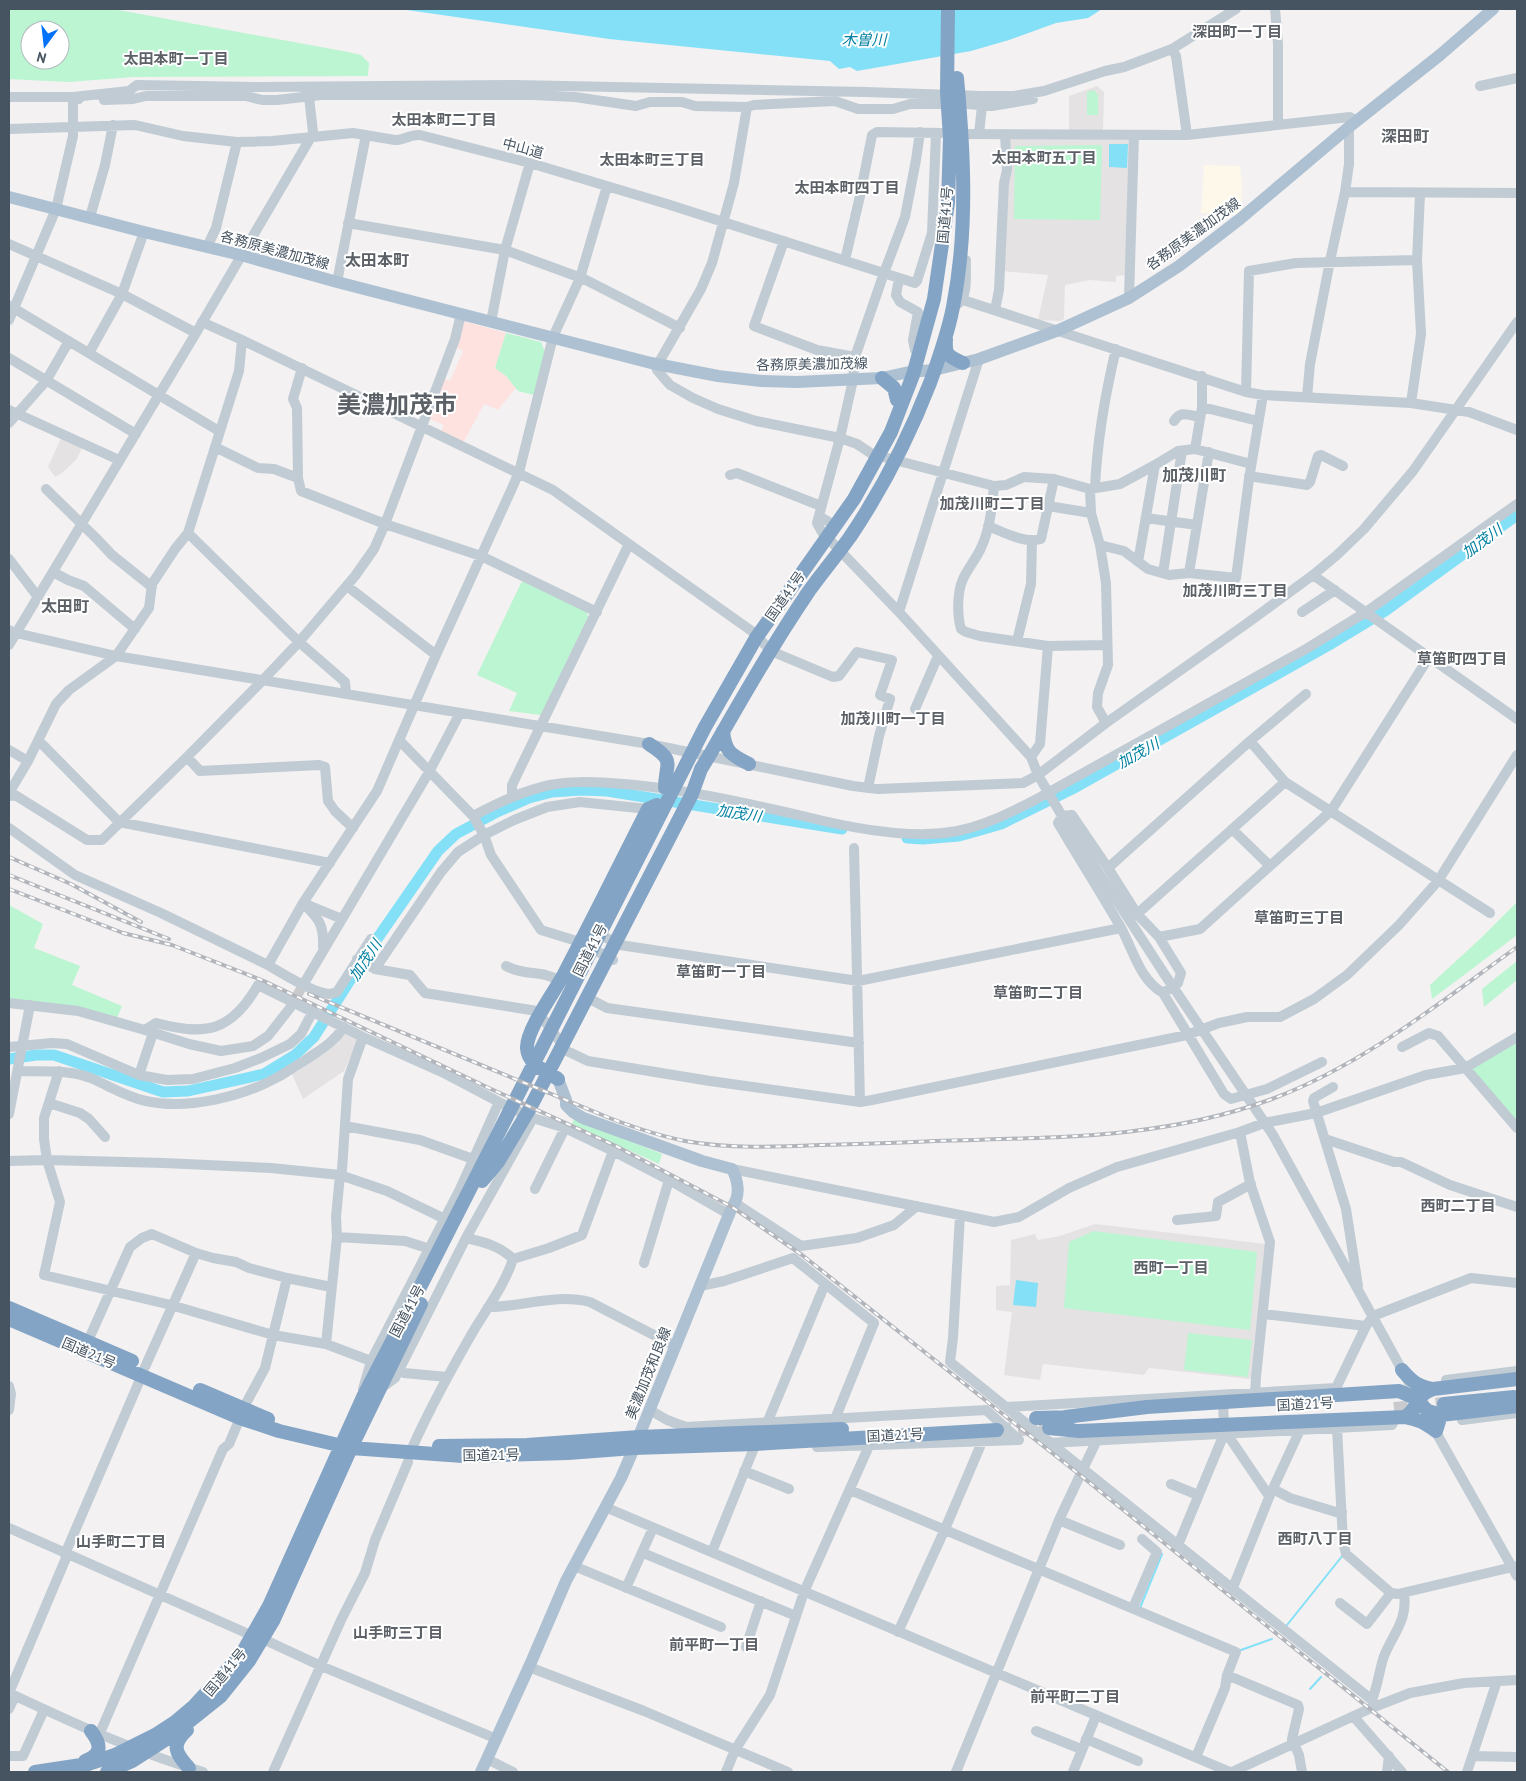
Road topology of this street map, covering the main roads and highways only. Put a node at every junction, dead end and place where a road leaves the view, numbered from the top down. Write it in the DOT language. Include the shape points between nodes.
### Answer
graph roads {
  1 [pos="948,9"];
  2 [pos="957,9"];
  3 [pos="1492,9"];
  4 [pos="957,78"];
  5 [pos="948,92"];
  6 [pos="9,197"];
  7 [pos="958,304"];
  8 [pos="946,339"];
  9 [pos="962,363"];
  10 [pos="934,370"];
  11 [pos="909,372"];
  12 [pos="882,378"];
  13 [pos="897,400"];
  14 [pos="884,430"];
  15 [pos="752,683"];
  16 [pos="723,731"];
  17 [pos="649,744"];
  18 [pos="684,751"];
  19 [pos="709,756"];
  20 [pos="749,764"];
  21 [pos="657,802"];
  22 [pos="685,812"];
  23 [pos="558,1079"];
  24 [pos="478,1160"];
  25 [pos="482,1181"];
  26 [pos="456,1237"];
  27 [pos="9,1308"];
  28 [pos="9,1319"];
  29 [pos="144,1371"];
  30 [pos="1517,1379"];
  31 [pos="1517,1387"];
  32 [pos="1517,1397"];
  33 [pos="1442,1398"];
  34 [pos="1419,1401"];
  35 [pos="1517,1406"];
  36 [pos="1398,1407"];
  37 [pos="348,1443"];
  38 [pos="636,1443"];
  39 [pos="258,1638"];
  40 [pos="203,1710"];
  41 [pos="95,1733"];
  42 [pos="189,1768"];
  43 [pos="59,1770"];
  44 [pos="35,1772"];
  45 [pos="107,1772"];
  46 [pos="481,1772"];
  1 -- 5 [label="highway, 国道41号"];
  2 -- 4 [label="highway, 国道41号"];
  3 -- 9 [label="main road, 各務原美濃加茂線" via="1440,55 1179,266 1129,298 1059,330"];
  4 -- 7 [label="highway" via="964,165"];
  4 -- 25 [label="highway, 国道41号" via="954,190 949,237 927,342 906,405 866,485 759,640 727,693 515,1105"];
  5 -- 11 [label="highway" via="943,202 926,305"];
  5 -- 24 [label="highway, 国道41号" via="948,203 939,268 921,350 898,415 854,499 756,638 720,699"];
  6 -- 12 [label="main road, 各務原美濃加茂線" via="658,364 761,381"];
  7 -- 8 [label="highway"];
  7 -- 11 [label="highway"];
  8 -- 9 [label="highway" via="948,356"];
  8 -- 10 [label="highway"];
  9 -- 10 [label="main road, 各務原美濃加茂線"];
  10 -- 11 [label="main road, 各務原美濃加茂線"];
  10 -- 14 [label="highway" via="924,378"];
  10 -- 15 [label="highway" via="896,460 874,499 770,650"];
  11 -- 12 [label="main road, 各務原美濃加茂線"];
  11 -- 13 [label="highway"];
  12 -- 13 [label="highway" via="894,388"];
  13 -- 14 [label="highway"];
  14 -- 18 [label="highway" via="848,494 823,519"];
  15 -- 16 [label="highway"];
  15 -- 18 [label="highway" via="742,691 705,742"];
  16 -- 19 [label="highway"];
  16 -- 20 [label="highway" via="731,755"];
  17 -- 21 [label="highway" via="664,753 668,761"];
  18 -- 21 [label="highway"];
  19 -- 21 [label="highway" via="695,758"];
  19 -- 22 [label="highway"];
  21 -- 23 [label="highway" via="530,1033 527,1049 530,1060"];
  21 -- 24 [label="highway"];
  22 -- 23 [label="highway" via="567,1051 557,1073"];
  22 -- 25 [label="highway" via="529,1110 498,1162"];
  23 -- 38 [label="main road, 美濃加茂和良線" via="566,1105 583,1118 732,1169 738,1178 735,1203"];
  24 -- 26 [label="highway, 国道41号"];
  25 -- 26 [label="highway, 国道41号"];
  26 -- 37 [label="highway, 国道41号" via="380,1389"];
  26 -- 37 [label="highway, 国道41号" via="376,1361"];
  27 -- 29 [label="highway, 国道21号" via="88,1341"];
  28 -- 29 [label="highway, 国道21号"];
  29 -- 37 [label="highway, 国道21号" via="242,1414"];
  30 -- 33 [label="highway"];
  31 -- 33 [label="highway"];
  32 -- 33 [label="highway"];
  33 -- 34 [label="highway" via="1422,1395"];
  33 -- 34 [label="highway" via="1428,1411"];
  33 -- 35 [label="highway" via="1460,1412"];
  33 -- 36 [label="highway" via="1436,1431"];
  33 -- 36 [label="highway" via="1411,1380 1402,1370"];
  34 -- 36 [label="highway"];
  34 -- 36 [label="highway" via="1414,1412"];
  36 -- 36 [label="highway" via="1079,1431 1042,1424 1065,1417 1146,1407"];
  37 -- 38 [label="highway, 国道21号" via="413,1446"];
  37 -- 38 [label="highway, 国道21号" via="463,1456 568,1453"];
  37 -- 39 [label="highway, 国道41号" via="290,1586"];
  38 -- 38 [label="highway, 国道21号" via="758,1433 994,1425 754,1446"];
  38 -- 46 [label="main road, 美濃加茂和良線" via="574,1566"];
  39 -- 40 [label="highway, 国道41号" via="249,1661 228,1688"];
  39 -- 43 [label="highway, 国道41号" via="194,1706 162,1731 115,1755"];
  40 -- 42 [label="highway" via="197,1721 180,1737 176,1747 178,1756"];
  40 -- 45 [label="highway, 国道41号" via="145,1753"];
  41 -- 43 [label="highway" via="98,1753"];
  43 -- 44 [label="highway, 国道41号"];
}
